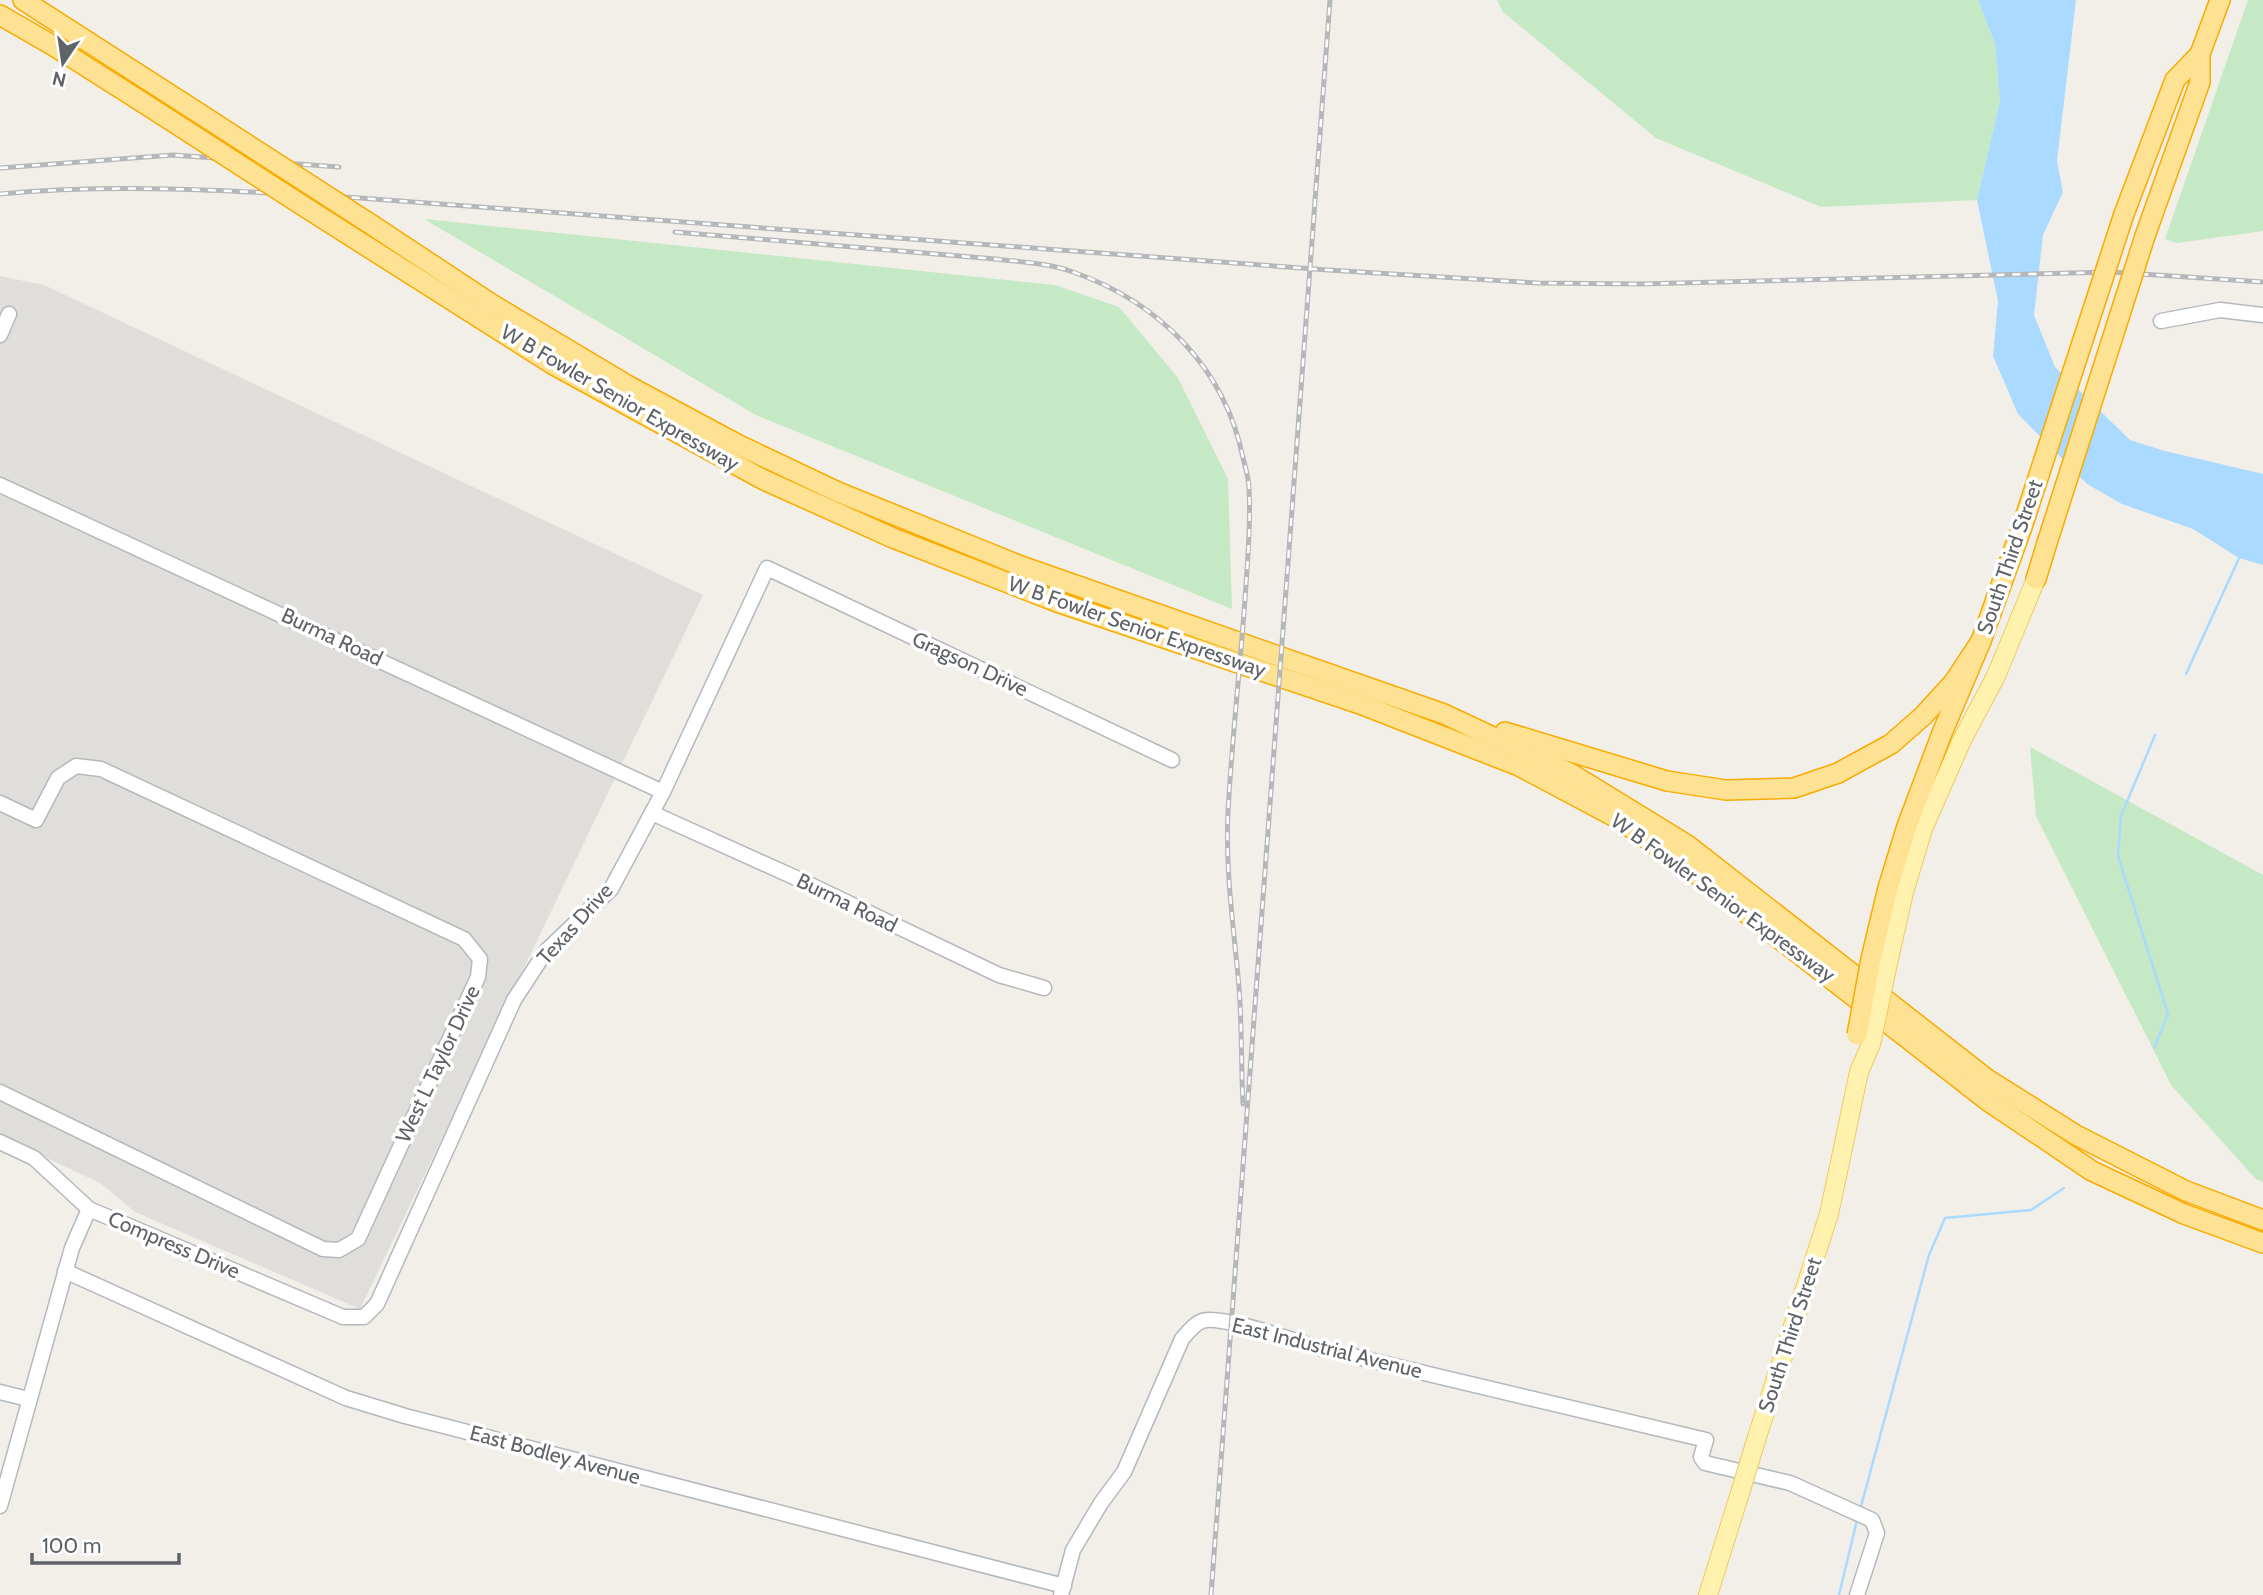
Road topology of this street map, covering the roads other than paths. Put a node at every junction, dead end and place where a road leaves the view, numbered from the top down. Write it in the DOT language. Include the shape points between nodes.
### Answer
graph roads {
  1 [pos="23,0"];
  2 [pos="2220,0"];
  3 [pos="0,15"];
  4 [pos="2200,54"];
  5 [pos="9,314"];
  6 [pos="2263,315"];
  7 [pos="2161,321"];
  8 [pos="0,335"];
  9 [pos="0,485"];
  10 [pos="767,568"];
  11 [pos="2036,579"];
  12 [pos="1981,641"];
  13 [pos="1444,713"];
  14 [pos="1172,760"];
  15 [pos="663,792"];
  16 [pos="0,803"];
  17 [pos="652,813"];
  18 [pos="1879,961"];
  19 [pos="1044,988"];
  20 [pos="1864,1039"];
  21 [pos="0,1092"];
  22 [pos="0,1142"];
  23 [pos="89,1209"];
  24 [pos="2263,1220"];
  25 [pos="2263,1244"];
  26 [pos="65,1271"];
  27 [pos="364,1317"];
  28 [pos="0,1392"];
  29 [pos="28,1399"];
  30 [pos="0,1506"];
  31 [pos="1062,1591"];
  32 [pos="1708,1595"];
  33 [pos="1857,1595"];
  1 -- 13 [label="highway, W B Fowler Senior Expressway, bridge" via="501,310 738,445 925,529 1021,566"];
  2 -- 4 [label="highway, South Third Street"];
  3 -- 25 [label="highway, W B Fowler Senior Expressway, bridge" via="552,364 764,480 893,538 1057,602 1360,704 1519,766 1628,825 1988,1101 2092,1171"];
  4 -- 11 [label="highway, South Third Street, bridge" via="2200,82"];
  4 -- 12 [label="highway, South Third Street, bridge" via="2175,80 2124,214"];
  5 -- 8 [label="street"];
  6 -- 7 [label="street" via="2220,310"];
  9 -- 15 [label="street, Burma Road"];
  10 -- 14 [label="street, Gragson Drive"];
  10 -- 15 [label="street, Texas Drive"];
  11 -- 18 [label="main road, South Third Street" via="1996,676 1923,829"];
  12 -- 13 [label="highway" via="1954,682 1891,744 1838,774 1794,788 1726,790 1667,781"];
  12 -- 18 [label="highway, South Third Street" via="1907,826 1888,888"];
  13 -- 24 [label="highway, W B Fowler Senior Expressway" via="1572,774 1686,844 1987,1079 2076,1135 2186,1191"];
  15 -- 17 [label="street, Texas Drive"];
  16 -- 21 [label="street, West L Taylor Drive" via="36,820 58,778 76,766 101,769 464,939 480,959 478,977 358,1239 340,1250 323,1249"];
  17 -- 19 [label="street, Burma Road" via="999,975"];
  17 -- 27 [label="street, Texas Drive" via="611,889 546,951 514,1000 377,1304"];
  18 -- 20 [label="highway, South Third Street, bridge"];
  20 -- 32 [label="main road, South Third Street, bridge" via="1829,1214"];
  22 -- 23 [label="street, Compress Drive" via="34,1158"];
  23 -- 26 [label="street"];
  23 -- 27 [label="street, Compress Drive" via="343,1317"];
  26 -- 29 [label="street"];
  26 -- 31 [label="street, East Bodley Avenue" via="346,1398"];
  28 -- 29 [label="street"];
  29 -- 30 [label="street"];
  31 -- 33 [label="street, East Industrial Avenue" via="1073,1550 1124,1472 1174,1353 1188,1331 1203,1320 1214,1320 1706,1440 1701,1457 1705,1463 1790,1483 1872,1520 1877,1533"];
}
